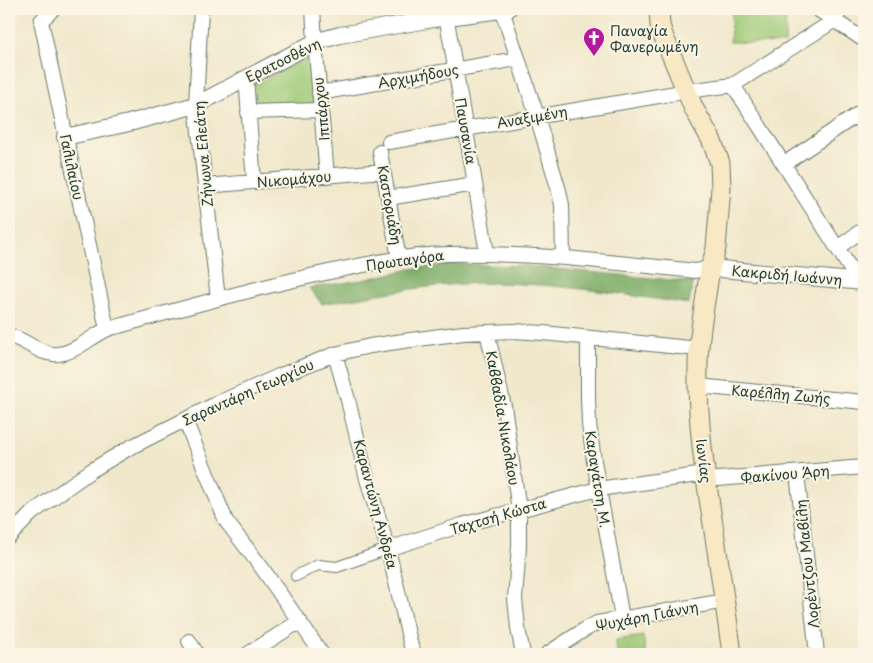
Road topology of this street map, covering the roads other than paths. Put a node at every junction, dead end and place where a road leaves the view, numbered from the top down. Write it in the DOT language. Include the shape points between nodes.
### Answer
graph roads {
  1 [pos="53,9"];
  2 [pos="201,9"];
  3 [pos="313,9"];
  4 [pos="505,9"];
  5 [pos="649,9"];
  6 [pos="659,9"];
  7 [pos="817,9"];
  8 [pos="446,13"];
  9 [pos="838,15"];
  10 [pos="864,40"];
  11 [pos="315,42"];
  12 [pos="517,59"];
  13 [pos="455,70"];
  14 [pos="246,78"];
  15 [pos="732,85"];
  16 [pos="682,92"];
  17 [pos="320,93"];
  18 [pos="196,105"];
  19 [pos="321,110"];
  20 [pos="864,110"];
  21 [pos="248,112"];
  22 [pos="537,116"];
  23 [pos="466,129"];
  24 [pos="66,137"];
  25 [pos="384,147"];
  26 [pos="784,164"];
  27 [pos="384,171"];
  28 [pos="327,176"];
  29 [pos="254,182"];
  30 [pos="475,184"];
  31 [pos="205,186"];
  32 [pos="388,198"];
  33 [pos="864,230"];
  34 [pos="837,248"];
  35 [pos="487,254"];
  36 [pos="563,257"];
  37 [pos="400,259"];
  38 [pos="709,276"];
  39 [pos="862,282"];
  40 [pos="218,299"];
  41 [pos="107,329"];
  42 [pos="487,332"];
  43 [pos="9,336"];
  44 [pos="588,338"];
  45 [pos="699,344"];
  46 [pos="335,354"];
  47 [pos="698,386"];
  48 [pos="864,402"];
  49 [pos="186,420"];
  50 [pos="864,467"];
  51 [pos="797,473"];
  52 [pos="706,477"];
  53 [pos="598,489"];
  54 [pos="519,510"];
  55 [pos="9,537"];
  56 [pos="388,549"];
  57 [pos="296,576"];
  58 [pos="725,601"];
  59 [pos="622,618"];
  60 [pos="300,621"];
  61 [pos="189,641"];
  62 [pos="198,654"];
  63 [pos="248,654"];
  64 [pos="322,654"];
  65 [pos="416,654"];
  66 [pos="523,654"];
  67 [pos="547,654"];
  68 [pos="732,654"];
  69 [pos="817,654"];
  1 -- 24 [label="street, Γαλιλαίου" via="41,21"];
  2 -- 18 [label="street, Ζήνωνα Ελεάτη"];
  3 -- 11 [label="street, Ιππάρχου"];
  4 -- 8 [label="street, Ερατοσθένη"];
  4 -- 12 [label="street"];
  5 -- 16 [label="main road, Ιωνίας" via="656,45"];
  6 -- 16 [label="main road, Ιωνίας" via="660,25"];
  7 -- 9 [label="street"];
  8 -- 11 [label="street, Ερατοσθένη"];
  8 -- 13 [label="street, Παυσανία"];
  9 -- 10 [label="street"];
  9 -- 15 [label="street"];
  11 -- 14 [label="street, Ερατοσθένη"];
  11 -- 17 [label="street, Ιππάρχου"];
  12 -- 13 [label="street, Αρχιμήδους"];
  12 -- 22 [label="street"];
  13 -- 17 [label="street, Αρχιμήδους"];
  13 -- 23 [label="street, Παυσανία"];
  14 -- 18 [label="street, Ερατοσθένη"];
  14 -- 21 [label="street"];
  15 -- 16 [label="street, Αναξιμένη"];
  15 -- 26 [label="street"];
  16 -- 22 [label="street, Αναξιμένη"];
  16 -- 38 [label="main road, Ιωνίας" via="710,165"];
  17 -- 19 [label="street, Ιππάρχου"];
  18 -- 24 [label="street, Ερατοσθένη"];
  18 -- 31 [label="street, Ζήνωνα Ελεάτη"];
  19 -- 21 [label="street"];
  19 -- 28 [label="street, Ιππάρχου"];
  20 -- 26 [label="street"];
  21 -- 29 [label="street"];
  22 -- 23 [label="street, Αναξιμένη"];
  22 -- 36 [label="street" via="560,190"];
  23 -- 25 [label="street, Αναξιμένη"];
  23 -- 30 [label="street, Παυσανία"];
  24 -- 41 [label="street, Γαλιλαίου"];
  25 -- 27 [label="street, Καστοριάδη"];
  26 -- 34 [label="street"];
  27 -- 28 [label="street, Νικομάχου"];
  27 -- 32 [label="street, Καστοριάδη"];
  28 -- 29 [label="street, Νικομάχου"];
  29 -- 31 [label="street, Νικομάχου"];
  30 -- 32 [label="street"];
  30 -- 35 [label="street, Παυσανία"];
  31 -- 40 [label="street, Ζήνωνα Ελεάτη"];
  32 -- 37 [label="street, Καστοριάδη"];
  33 -- 34 [label="street"];
  34 -- 39 [label="street"];
  35 -- 36 [label="street, Πρωταγόρα"];
  35 -- 37 [label="street, Πρωταγόρα" via="440,254"];
  36 -- 38 [label="street, Πρωταγόρα" via="695,271"];
  37 -- 40 [label="street, Πρωταγόρα" via="301,278"];
  38 -- 39 [label="street, Κακριδή Ιωάννη"];
  38 -- 45 [label="main road, Ιωνίας"];
  40 -- 41 [label="street, Πρωταγόρα"];
  41 -- 43 [label="street, Πρωταγόρα" via="59,354 46,352"];
  42 -- 44 [label="street, Σαραντάρη Γεωργίου" via="544,332"];
  42 -- 46 [label="street, Σαραντάρη Γεωργίου" via="403,341"];
  42 -- 54 [label="street, Καββαδία Νικολάου" via="504,406"];
  44 -- 45 [label="street, Σαραντάρη Γεωργίου"];
  44 -- 53 [label="street, Καραγάτση Μ." via="589,424"];
  45 -- 47 [label="main road, Ιωνίας"];
  46 -- 49 [label="street, Σαραντάρη Γεωργίου" via="281,375"];
  46 -- 56 [label="street, Καραντώνη Ανδρέα"];
  47 -- 48 [label="street, Καρέλλη Ζωής"];
  47 -- 52 [label="main road, Ιωνίας" via="700,438"];
  49 -- 55 [label="street, Σαραντάρη Γεωργίου" via="129,448 85,475 32,514"];
  49 -- 60 [label="street" via="226,521"];
  50 -- 51 [label="street, Φακίνου Άρη"];
  51 -- 52 [label="street, Φακίνου Άρη"];
  51 -- 69 [label="street, Λορέντζου Μαβίλη"];
  52 -- 53 [label="street, Ταχτσή Κώστα"];
  52 -- 58 [label="main road, Ιωνίας"];
  53 -- 54 [label="street, Ταχτσή Κώστα"];
  53 -- 59 [label="street, Καραγάτση Μ."];
  54 -- 56 [label="street, Ταχτσή Κώστα"];
  54 -- 66 [label="street, Καββαδία Νικολάου" via="515,600"];
  56 -- 57 [label="street, Ταχτσή Κώστα" via="337,567 318,565"];
  56 -- 65 [label="street, Καραντώνη Ανδρέα" via="411,646"];
  58 -- 59 [label="street, Ψυχάρη Γιάννη"];
  58 -- 68 [label="main road, Ιωνίας"];
  59 -- 67 [label="street, Ψυχάρη Γιάννη" via="597,623"];
  60 -- 63 [label="street"];
  60 -- 64 [label="street"];
  61 -- 62 [label="street"];
}
